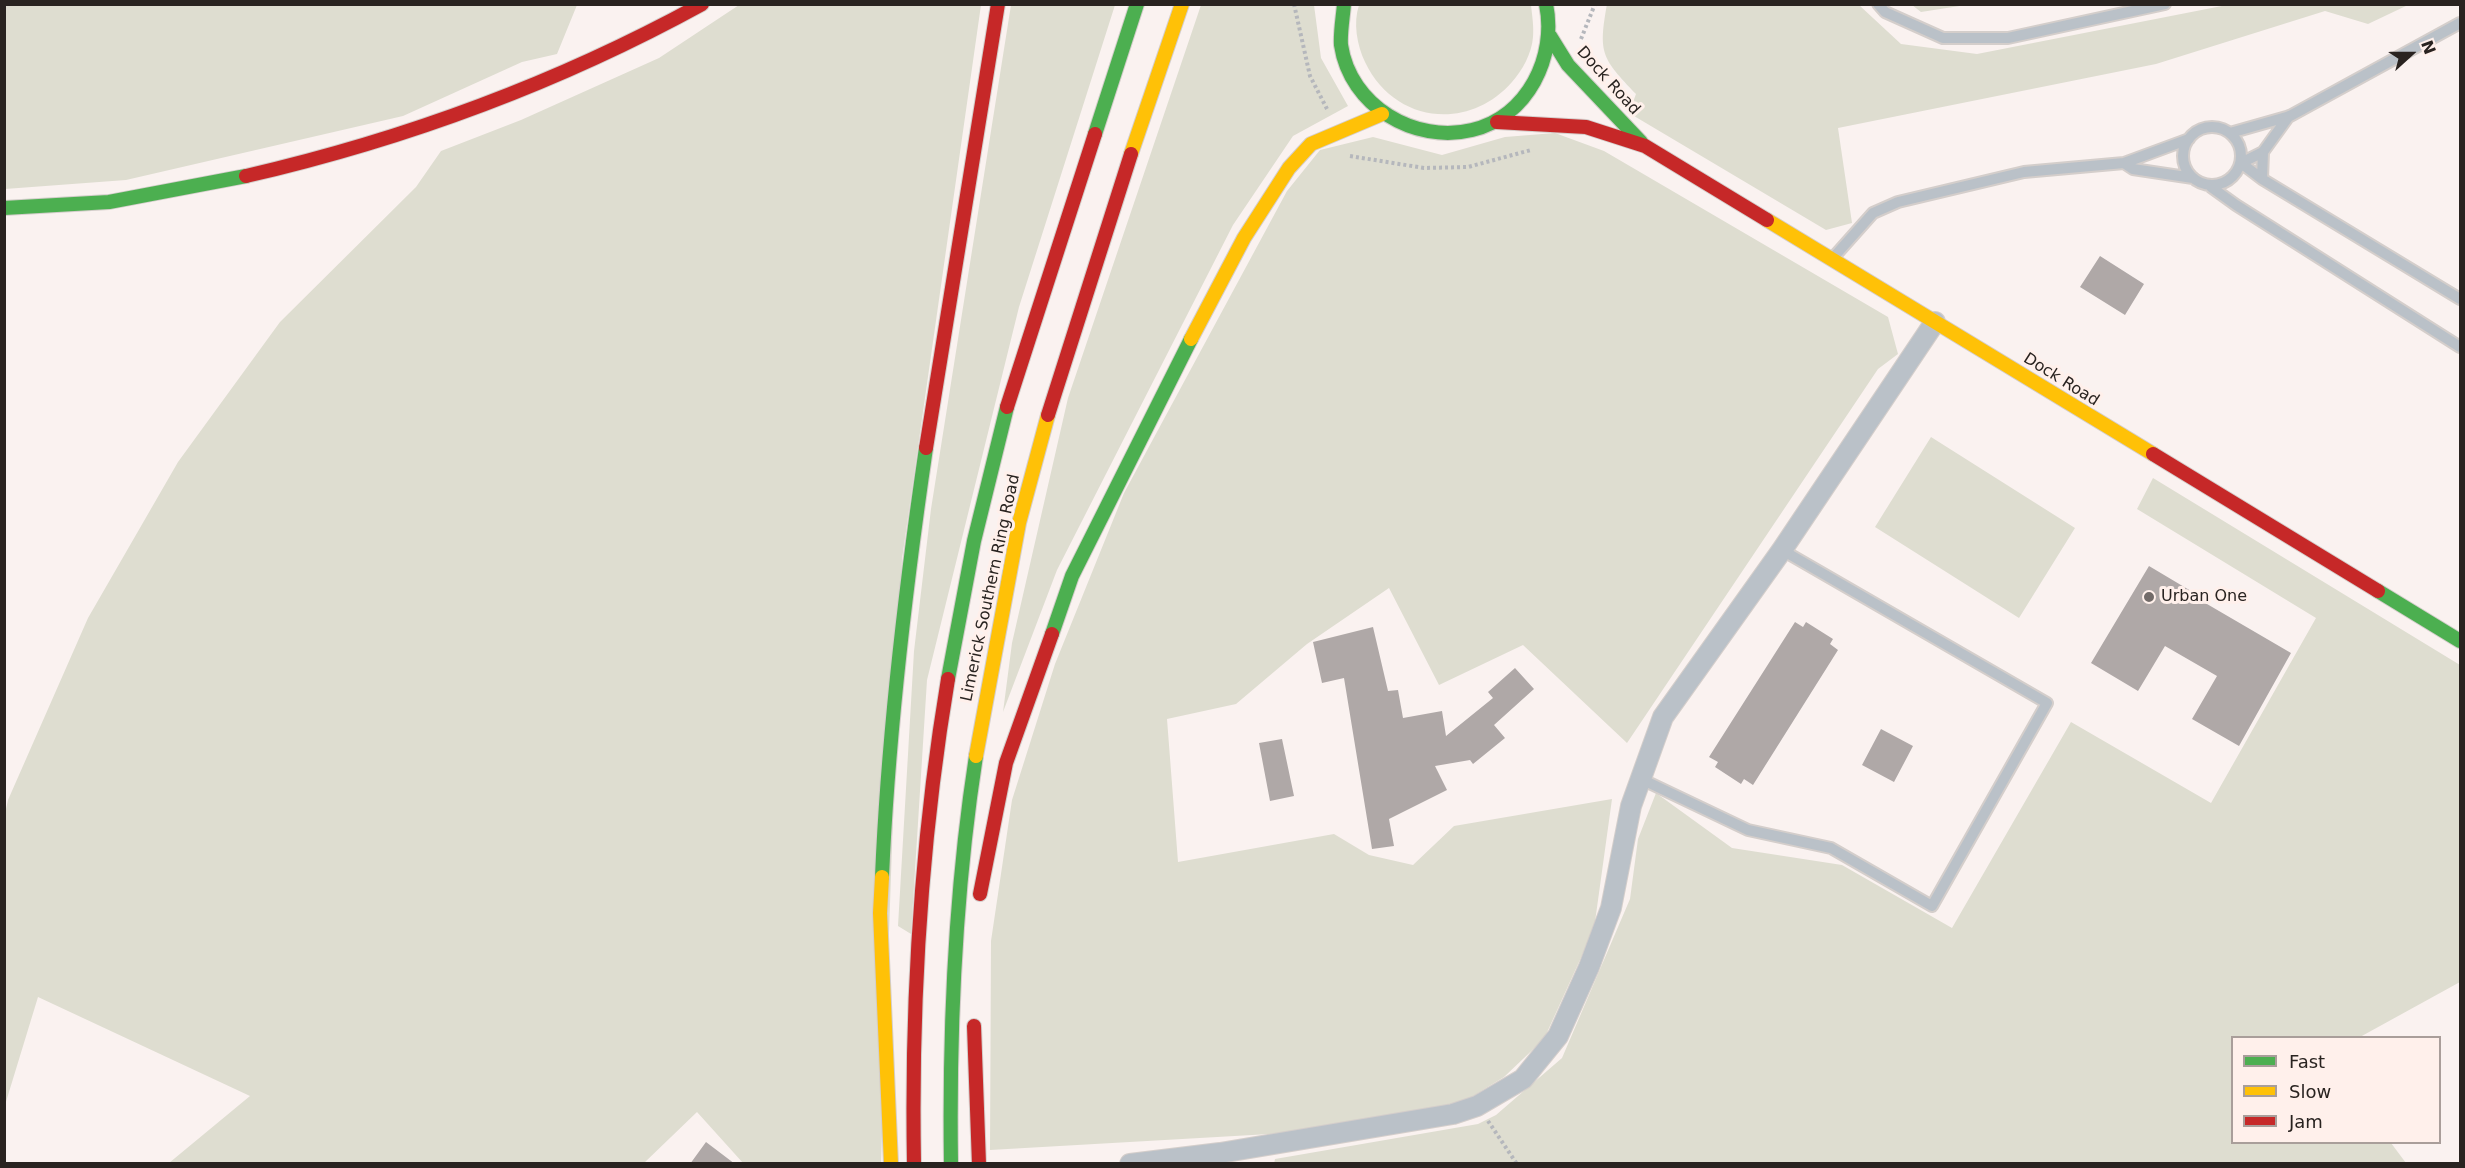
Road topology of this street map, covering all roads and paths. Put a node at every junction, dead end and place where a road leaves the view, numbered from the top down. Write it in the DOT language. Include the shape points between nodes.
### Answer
graph roads {
  1 [pos="702,4"];
  2 [pos="998,4"];
  3 [pos="1137,4"];
  4 [pos="1182,4"];
  5 [pos="1878,4"];
  6 [pos="2165,4"];
  7 [pos="1339,9"];
  8 [pos="1551,11"];
  9 [pos="2460,23"];
  10 [pos="1550,36"];
  11 [pos="1382,114"];
  12 [pos="2290,116"];
  13 [pos="1497,122"];
  14 [pos="2230,133"];
  15 [pos="2188,139"];
  16 [pos="1645,146"];
  17 [pos="2263,152"];
  18 [pos="2124,163"];
  19 [pos="2241,163"];
  20 [pos="2193,178"];
  21 [pos="2262,178"];
  22 [pos="2211,187"];
  23 [pos="4,208"];
  24 [pos="1832,259"];
  25 [pos="2460,299"];
  26 [pos="1935,322"];
  27 [pos="2460,347"];
  28 [pos="1782,550"];
  29 [pos="2460,641"];
  30 [pos="1641,779"];
  31 [pos="979,905"];
  32 [pos="1477,1106"];
  33 [pos="891,1164"];
  34 [pos="914,1164"];
  35 [pos="951,1164"];
  36 [pos="959,1164"];
  37 [pos="979,1164"];
  38 [pos="1130,1164"];
  39 [pos="1517,1164"];
  1 -- 23 [label="main road" via="574,72 392,138 159,194 81,205"];
  2 -- 33 [label="main road" via="904,594 886,773 880,913"];
  3 -- 34 [label="main road, Limerick Southern Ring Road" via="1047,271 1007,404 952,654 915,969"];
  4 -- 35 [label="main road, Limerick Southern Ring Road" via="1066,353 1012,555 983,702 963,853 954,994"];
  5 -- 6 [label="lane" via="1885,12 1943,38 1997,38"];
  7 -- 11 [label="main road" via="1341,44 1348,71 1362,95"];
  8 -- 10 [label="main road"];
  9 -- 12 [label="lane"];
  10 -- 13 [label="main road" via="1542,70 1524,100"];
  10 -- 16 [label="main road, Dock Road" via="1568,65"];
  11 -- 13 [label="main road" via="1409,129 1438,135 1469,133"];
  11 -- 31 [label="main road" via="1311,144 1289,168 1244,238 1150,417 1072,576 1006,763"];
  12 -- 14 [label="lane"];
  12 -- 17 [label="lane"];
  13 -- 16 [label="main road, Dock Road" via="1586,127"];
  14 -- 15 [label="lane" via="2213,127 2195,132"];
  14 -- 19 [label="lane" via="2241,148"];
  15 -- 18 [label="lane"];
  15 -- 20 [label="lane" via="2183,157"];
  16 -- 24 [label="main road, Dock Road"];
  17 -- 19 [label="lane"];
  17 -- 21 [label="lane"];
  18 -- 20 [label="lane" via="2133,169"];
  18 -- 24 [label="lane" via="2024,172 1898,202 1873,213"];
  19 -- 21 [label="lane"];
  19 -- 22 [label="lane" via="2234,176"];
  20 -- 22 [label="lane"];
  21 -- 25 [label="lane"];
  22 -- 27 [label="lane"];
  24 -- 26 [label="main road, Dock Road"];
  26 -- 28 [label="street"];
  26 -- 29 [label="main road, Dock Road"];
  28 -- 30 [label="street" via="1663,717"];
  28 -- 30 [label="lane" via="2048,703 1932,906 1831,848 1748,830"];
  30 -- 32 [label="street" via="1631,806 1611,908 1558,1036 1523,1079"];
  32 -- 38 [label="street" via="1453,1114 1220,1153"];
  32 -- 39 [label="path"];
  36 -- 37 [label="main road" via="971,1010"];
}
